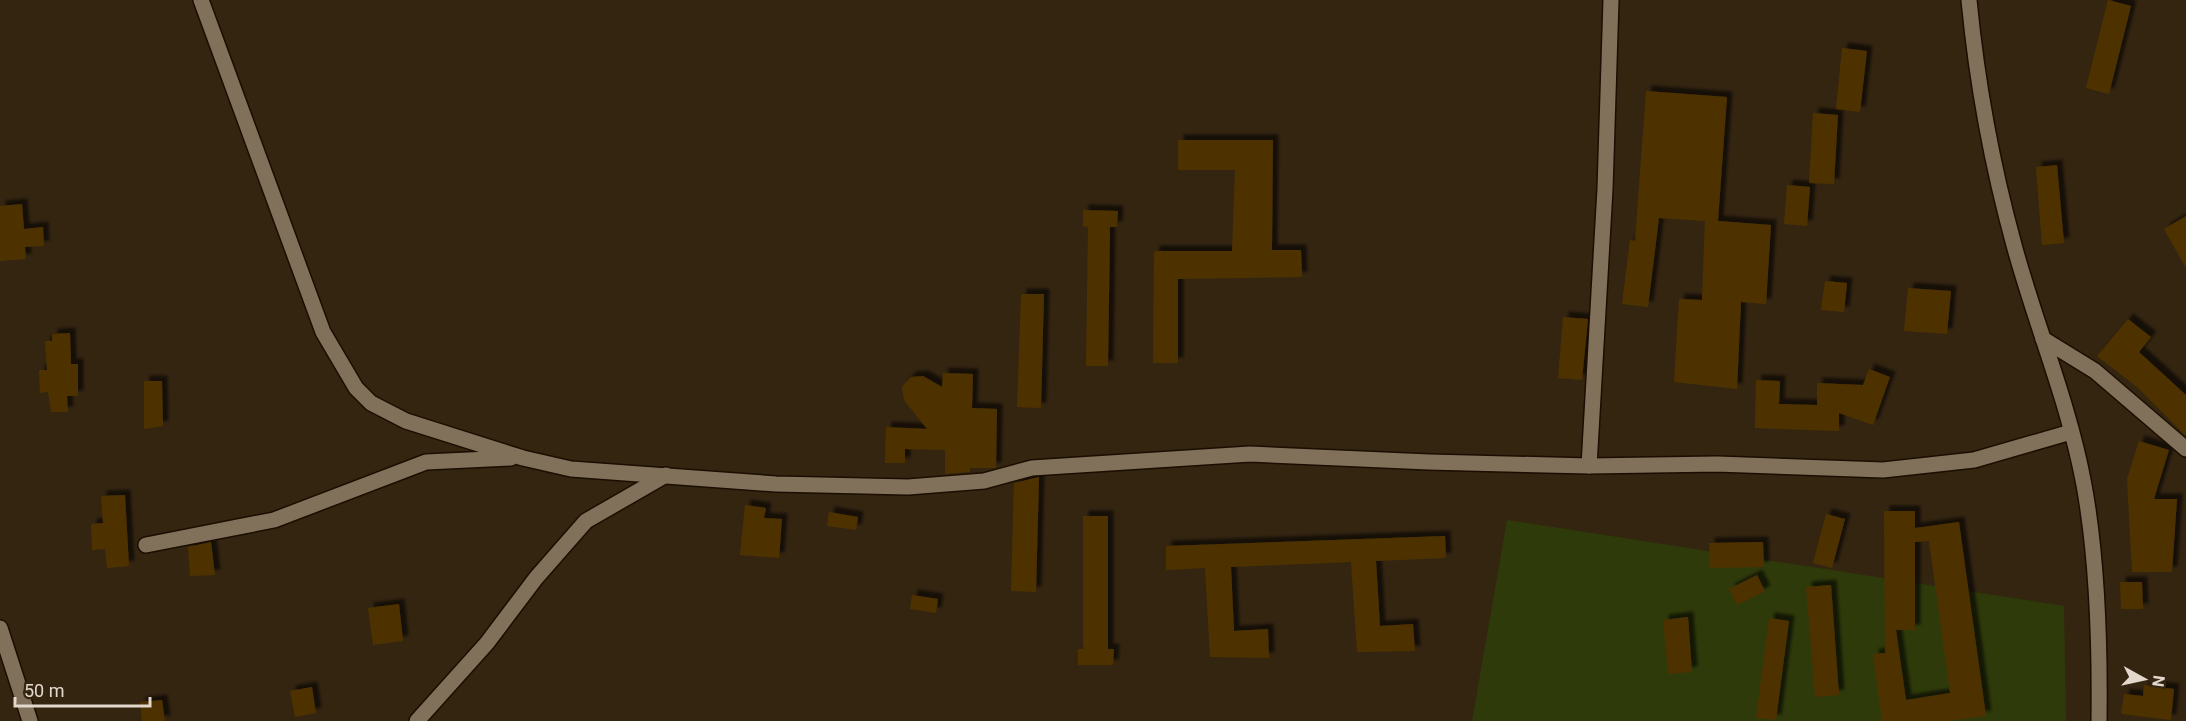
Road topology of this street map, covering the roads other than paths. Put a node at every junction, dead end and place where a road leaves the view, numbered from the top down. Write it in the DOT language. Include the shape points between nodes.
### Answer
graph roads {
  1 [pos="201,0"];
  2 [pos="1611,0"];
  3 [pos="1969,0"];
  4 [pos="2043,339"];
  5 [pos="2072,432"];
  6 [pos="2186,449"];
  7 [pos="523,458"];
  8 [pos="1589,466"];
  9 [pos="666,475"];
  10 [pos="146,545"];
  11 [pos="0,628"];
  12 [pos="30,721"];
  13 [pos="417,721"];
  14 [pos="2099,721"];
  1 -- 7 [label="street" via="323,332 356,388 371,403 406,421"];
  2 -- 8 [label="street"];
  3 -- 4 [label="street" via="1986,132 2014,246"];
  4 -- 5 [label="street"];
  4 -- 6 [label="street" via="2095,371"];
  5 -- 8 [label="street" via="1974,460 1883,470 1717,464"];
  5 -- 14 [label="street" via="2084,486 2094,579"];
  7 -- 9 [label="street" via="571,469"];
  7 -- 10 [label="street" via="426,462 274,520"];
  8 -- 9 [label="street" via="1250,454 1032,468 984,480 908,488 776,484"];
  9 -- 13 [label="street" via="586,520 487,643"];
  11 -- 12 [label="street"];
}
